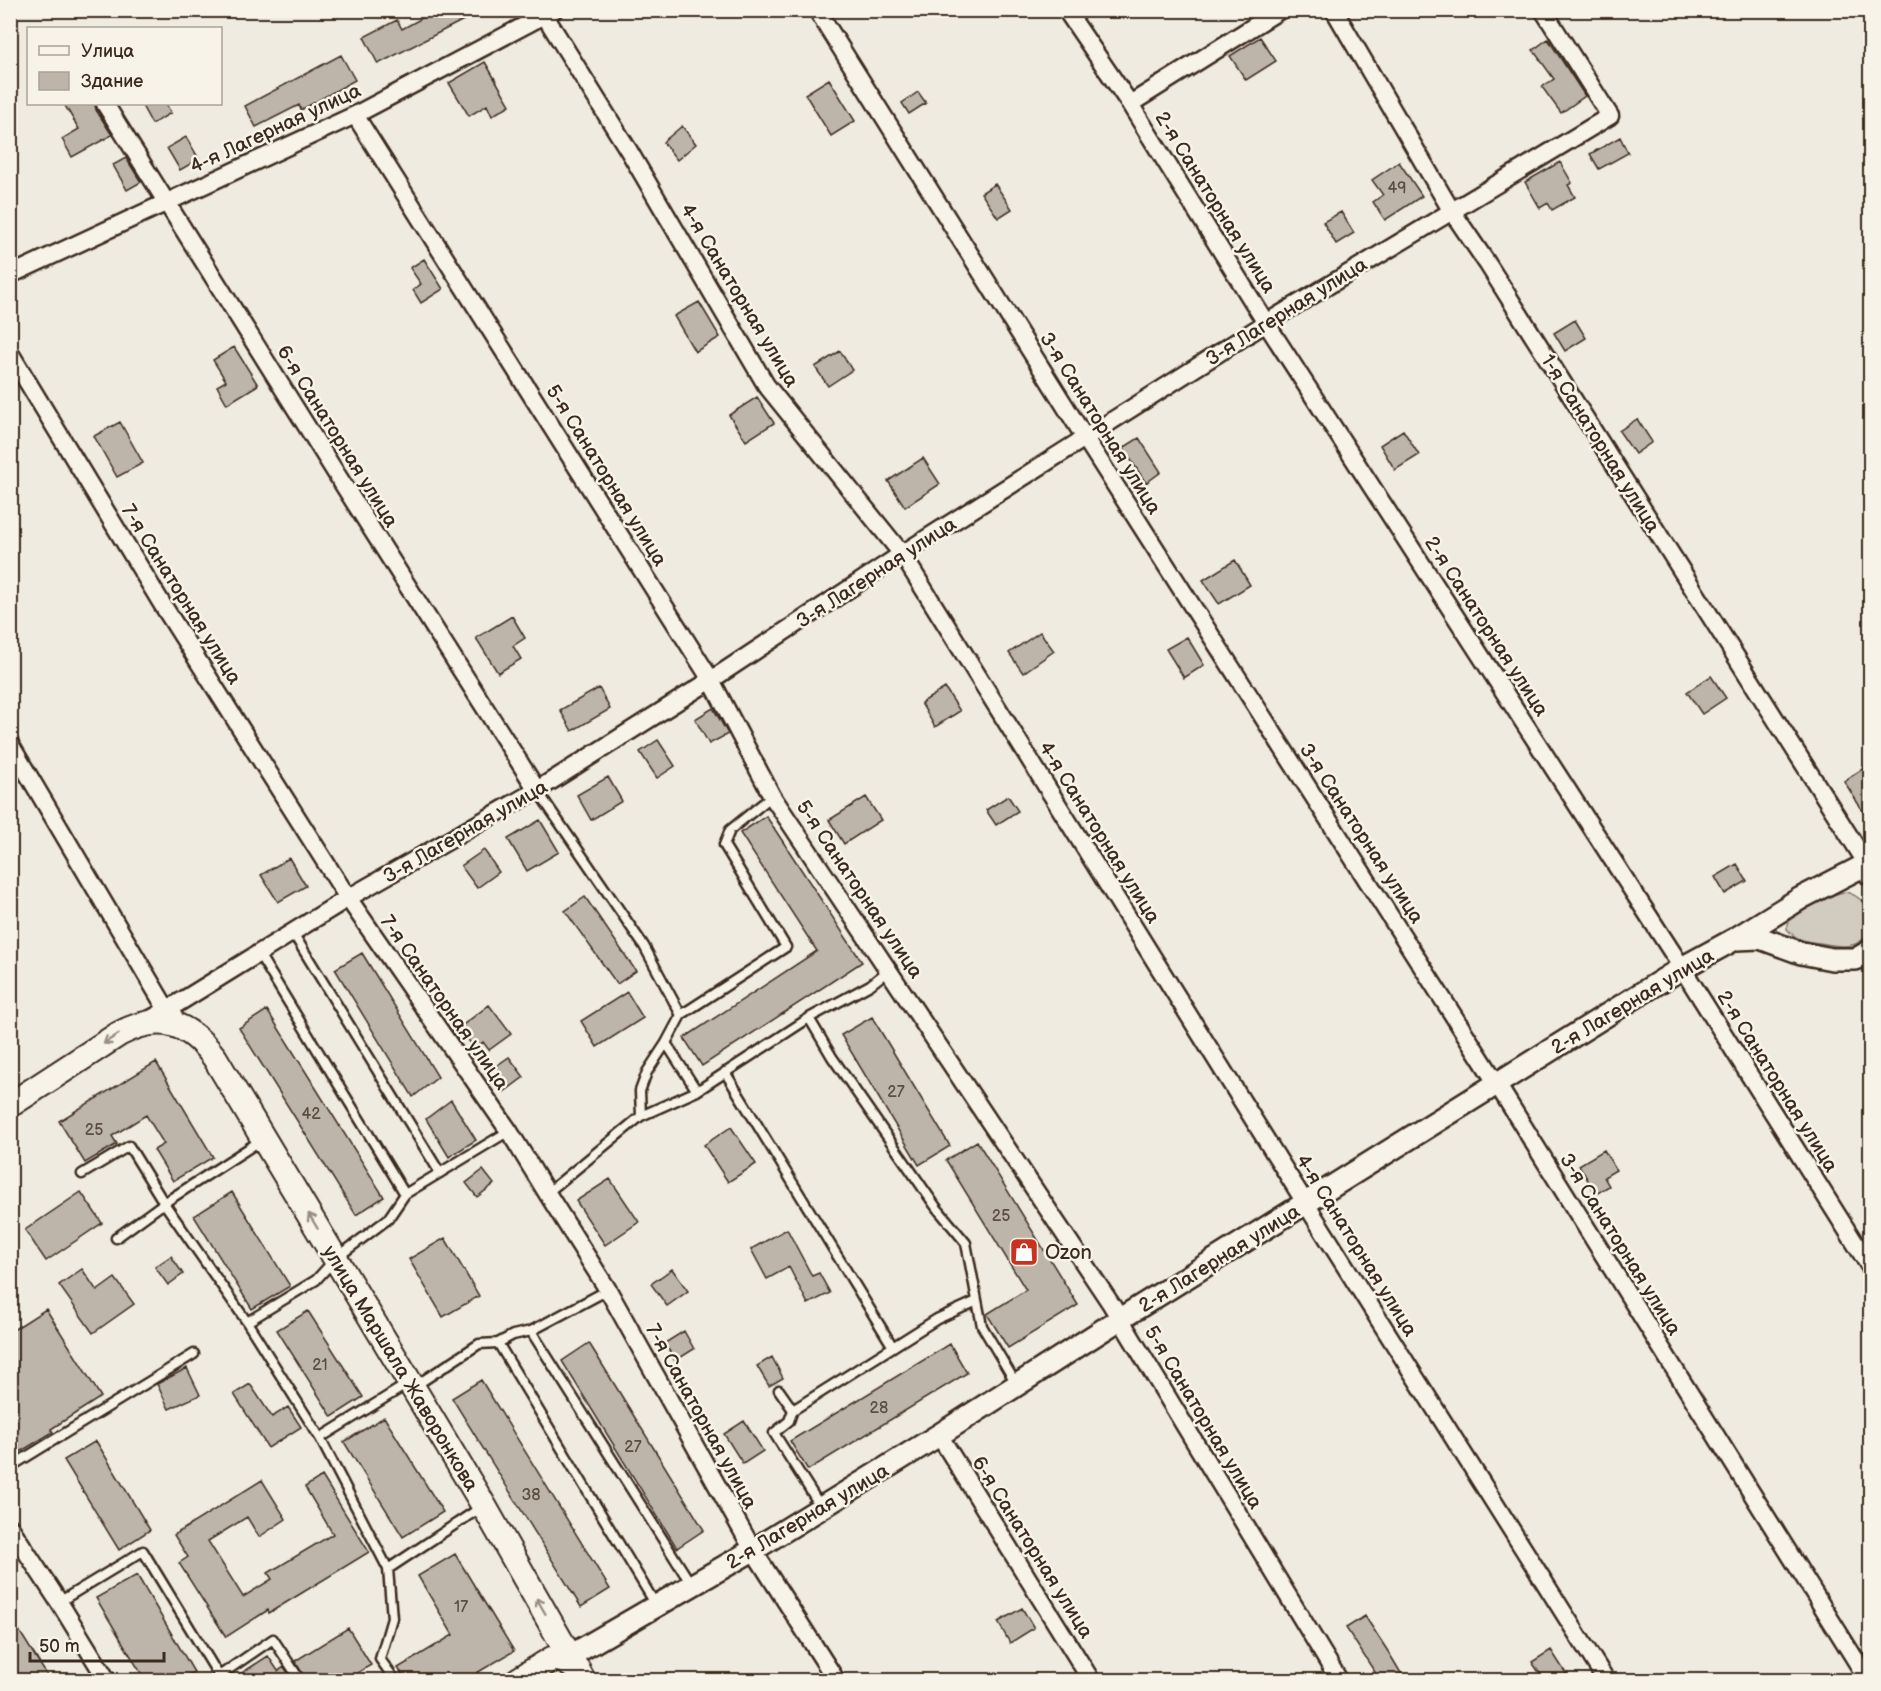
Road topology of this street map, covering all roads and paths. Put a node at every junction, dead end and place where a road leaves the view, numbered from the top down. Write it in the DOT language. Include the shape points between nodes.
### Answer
graph roads {
  1 [pos="817,10"];
  2 [pos="1066,10"];
  3 [pos="1280,10"];
  4 [pos="1334,10"];
  5 [pos="1543,10"];
  6 [pos="550,13"];
  7 [pos="1130,104"];
  8 [pos="106,105"];
  9 [pos="355,115"];
  10 [pos="166,203"];
  11 [pos="1451,210"];
  12 [pos="10,275"];
  13 [pos="1266,323"];
  14 [pos="10,352"];
  15 [pos="1085,438"];
  16 [pos="902,554"];
  17 [pos="711,680"];
  18 [pos="10,744"];
  19 [pos="537,790"];
  20 [pos="772,796"];
  21 [pos="1869,867"];
  22 [pos="1830,883"];
  23 [pos="1870,889"];
  24 [pos="348,898"];
  25 [pos="293,933"];
  26 [pos="1735,939"];
  27 [pos="1870,951"];
  28 [pos="259,954"];
  29 [pos="1682,968"];
  30 [pos="889,970"];
  31 [pos="167,1010"];
  32 [pos="681,1015"];
  33 [pos="809,1018"];
  34 [pos="140,1024"];
  35 [pos="196,1036"];
  36 [pos="666,1043"];
  37 [pos="215,1058"];
  38 [pos="725,1072"];
  39 [pos="1497,1084"];
  40 [pos="697,1091"];
  41 [pos="10,1105"];
  42 [pos="641,1116"];
  43 [pos="509,1131"];
  44 [pos="263,1139"];
  45 [pos="440,1173"];
  46 [pos="82,1174"];
  47 [pos="548,1193"];
  48 [pos="405,1194"];
  49 [pos="164,1203"];
  50 [pos="1306,1204"];
  51 [pos="116,1238"];
  52 [pos="335,1259"];
  53 [pos="1870,1267"];
  54 [pos="608,1290"];
  55 [pos="977,1301"];
  56 [pos="1120,1319"];
  57 [pos="247,1322"];
  58 [pos="531,1331"];
  59 [pos="498,1343"];
  60 [pos="893,1347"];
  61 [pos="194,1354"];
  62 [pos="411,1385"];
  63 [pos="1017,1385"];
  64 [pos="779,1390"];
  65 [pos="793,1410"];
  66 [pos="939,1435"];
  67 [pos="320,1438"];
  68 [pos="10,1467"];
  69 [pos="484,1506"];
  70 [pos="821,1508"];
  71 [pos="10,1527"];
  72 [pos="753,1550"];
  73 [pos="388,1569"];
  74 [pos="691,1585"];
  75 [pos="59,1602"];
  76 [pos="657,1605"];
  77 [pos="563,1673"];
  78 [pos="219,1679"];
  79 [pos="107,1680"];
  80 [pos="300,1680"];
  81 [pos="395,1680"];
  82 [pos="518,1680"];
  83 [pos="836,1680"];
  84 [pos="1091,1680"];
  85 [pos="1340,1680"];
  86 [pos="1606,1680"];
  87 [pos="1868,1680"];
  1 -- 15 [label="street, 3-я Санаторная улица"];
  2 -- 7 [label="street, 2-я Санаторная улица"];
  3 -- 7 [label="street"];
  4 -- 11 [label="street, 1-я Санаторная улица"];
  5 -- 11 [label="street, 3-я Лагерная улица" via="1610,116"];
  6 -- 9 [label="street, 4-я Лагерная улица"];
  6 -- 16 [label="street, 4-я Санаторная улица" via="766,385"];
  7 -- 13 [label="street, 2-я Санаторная улица"];
  8 -- 10 [label="street, 6-я Санаторная улица"];
  9 -- 10 [label="street, 4-я Лагерная улица"];
  9 -- 17 [label="street, 5-я Санаторная улица"];
  10 -- 12 [label="street, 4-я Лагерная улица"];
  10 -- 19 [label="street, 6-я Санаторная улица"];
  11 -- 13 [label="street, 3-я Лагерная улица"];
  11 -- 21 [label="street, 1-я Санаторная улица"];
  13 -- 15 [label="street, 3-я Лагерная улица"];
  13 -- 29 [label="street, 2-я Санаторная улица"];
  14 -- 24 [label="street, 7-я Санаторная улица" via="169,615"];
  15 -- 16 [label="street, 3-я Лагерная улица"];
  15 -- 39 [label="street, 3-я Санаторная улица"];
  16 -- 17 [label="street, 3-я Лагерная улица"];
  16 -- 50 [label="street, 4-я Санаторная улица"];
  17 -- 19 [label="street, 3-я Лагерная улица"];
  17 -- 20 [label="street, 5-я Санаторная улица"];
  18 -- 31 [label="street"];
  19 -- 24 [label="street, 3-я Лагерная улица"];
  19 -- 32 [label="lane" via="644,946"];
  20 -- 30 [label="street, 5-я Санаторная улица"];
  20 -- 32 [label="lane" via="730,830 724,845 786,947"];
  21 -- 22 [label="street, 2-я Лагерная улица"];
  22 -- 23 [label="street" via="1857,882"];
  22 -- 26 [label="street, 2-я Лагерная улица"];
  24 -- 25 [label="street, 3-я Лагерная улица"];
  24 -- 43 [label="street, 7-я Санаторная улица"];
  25 -- 28 [label="street, 3-я Лагерная улица"];
  25 -- 45 [label="lane"];
  26 -- 27 [label="street" via="1760,938 1832,959 1856,959"];
  26 -- 29 [label="street, 2-я Лагерная улица"];
  28 -- 31 [label="street, 3-я Лагерная улица"];
  28 -- 48 [label="lane"];
  29 -- 39 [label="street, 2-я Лагерная улица"];
  29 -- 53 [label="street, 2-я Санаторная улица"];
  30 -- 33 [label="lane" via="870,985"];
  30 -- 56 [label="street, 5-я Санаторная улица"];
  31 -- 34 [label="street, 3-я Лагерная улица"];
  31 -- 35 [label="street"];
  32 -- 36 [label="lane"];
  33 -- 38 [label="lane"];
  33 -- 55 [label="lane" via="929,1197 966,1244"];
  34 -- 35 [label="main road, 3-я Лагерная улица" via="170,1023"];
  34 -- 41 [label="main road, 3-я Лагерная улица, one-way"];
  35 -- 37 [label="main road, 3-я Лагерная улица"];
  36 -- 40 [label="lane"];
  36 -- 42 [label="lane" via="640,1091"];
  37 -- 44 [label="main road, улица Маршала Жаворонкова"];
  38 -- 40 [label="lane"];
  38 -- 60 [label="lane"];
  39 -- 50 [label="street, 2-я Лагерная улица"];
  39 -- 87 [label="street, 3-я Санаторная улица"];
  40 -- 42 [label="lane"];
  42 -- 47 [label="lane"];
  43 -- 45 [label="lane"];
  43 -- 47 [label="street, 7-я Санаторная улица"];
  44 -- 49 [label="lane"];
  52 -- 44 [label="main road, улица Маршала Жаворонкова, one-way"];
  45 -- 48 [label="lane"];
  46 -- 49 [label="lane" via="129,1146"];
  47 -- 54 [label="street, 7-я Санаторная улица"];
  48 -- 52 [label="lane" via="388,1219"];
  49 -- 51 [label="lane"];
  49 -- 57 [label="lane"];
  50 -- 56 [label="street, 2-я Лагерная улица"];
  50 -- 86 [label="street, 4-я Санаторная улица"];
  52 -- 57 [label="lane" via="316,1280"];
  52 -- 62 [label="main road, улица Маршала Жаворонкова"];
  54 -- 58 [label="lane"];
  54 -- 72 [label="street, 7-я Санаторная улица"];
  55 -- 60 [label="lane" via="937,1319"];
  55 -- 63 [label="lane" via="982,1326"];
  56 -- 63 [label="street, 2-я Лагерная улица"];
  56 -- 85 [label="street, 5-я Санаторная улица"];
  57 -- 67 [label="lane"];
  58 -- 59 [label="lane"];
  58 -- 74 [label="lane"];
  59 -- 62 [label="lane" via="479,1344"];
  59 -- 76 [label="lane"];
  60 -- 65 [label="lane"];
  61 -- 68 [label="lane"];
  62 -- 67 [label="lane"];
  62 -- 69 [label="main road, улица Маршала Жаворонкова"];
  63 -- 66 [label="street, 2-я Лагерная улица"];
  64 -- 65 [label="lane"];
  65 -- 70 [label="lane" via="789,1421 774,1433"];
  66 -- 70 [label="street, 2-я Лагерная улица"];
  66 -- 84 [label="street, 6-я Санаторная улица"];
  67 -- 73 [label="lane"];
  69 -- 73 [label="lane"];
  77 -- 69 [label="main road, улица Маршала Жаворонкова, one-way"];
  70 -- 72 [label="street, 2-я Лагерная улица"];
  71 -- 75 [label="street"];
  72 -- 74 [label="street, 2-я Лагерная улица"];
  72 -- 83 [label="street, 7-я Санаторная улица"];
  73 -- 81 [label="lane" via="392,1618 380,1659"];
  74 -- 76 [label="street, 2-я Лагерная улица"];
  75 -- 78 [label="lane" via="143,1551"];
  75 -- 79 [label="street"];
  76 -- 77 [label="street, 2-я Лагерная улица"];
  77 -- 82 [label="main road, 2-я Лагерная улица" via="559,1659 552,1659"];
  78 -- 80 [label="lane" via="273,1639"];
}
